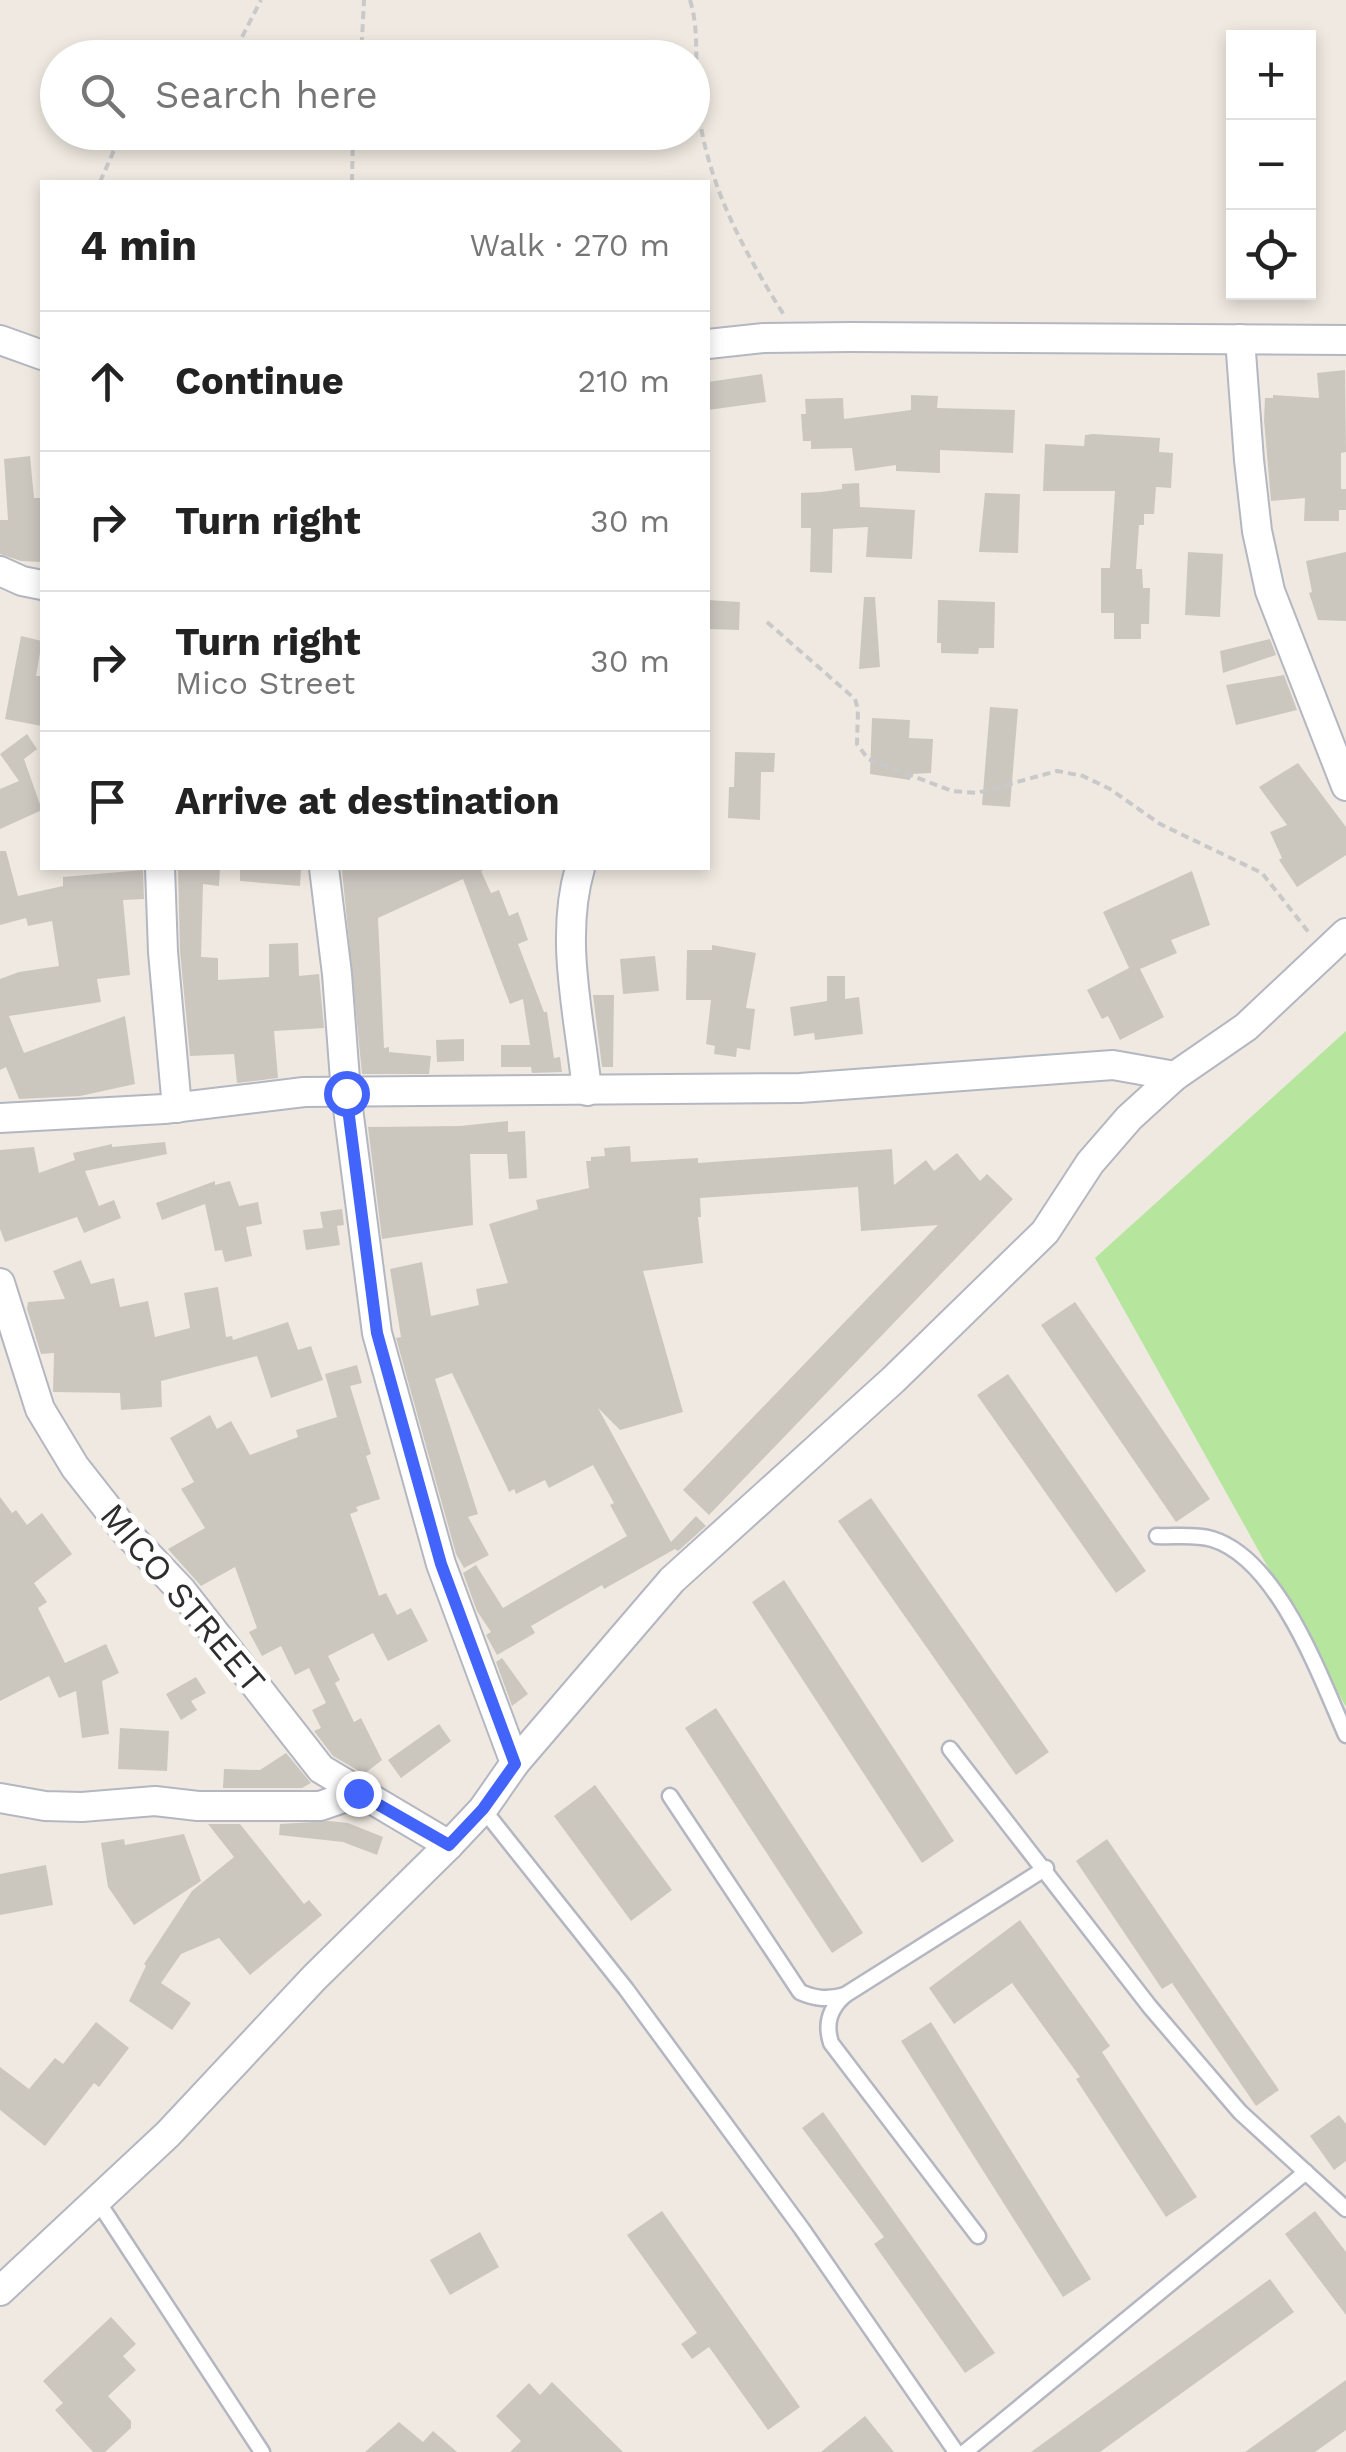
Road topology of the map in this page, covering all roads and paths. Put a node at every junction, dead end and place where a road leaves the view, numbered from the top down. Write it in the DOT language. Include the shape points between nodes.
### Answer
graph roads {
  1 [pos="261,0"];
  2 [pos="364,0"];
  3 [pos="690,0"];
  4 [pos="241,40"];
  5 [pos="362,40"];
  6 [pos="695,40"];
  7 [pos="115,150"];
  8 [pos="353,150"];
  9 [pos="705,150"];
  10 [pos="100,180"];
  11 [pos="352,180"];
  12 [pos="798,338"];
  13 [pos="0,340"];
  14 [pos="1240,340"];
  15 [pos="1346,340"];
  16 [pos="710,344"];
  17 [pos="40,354"];
  18 [pos="0,571"];
  19 [pos="40,585"];
  20 [pos="768,622"];
  21 [pos="1346,786"];
  22 [pos="160,870"];
  23 [pos="324,870"];
  24 [pos="579,870"];
  25 [pos="1339,940"];
  26 [pos="1175,1076"];
  27 [pos="587,1091"];
  28 [pos="346,1093"];
  29 [pos="177,1108"];
  30 [pos="0,1118"];
  31 [pos="0,1283"];
  32 [pos="1157,1536"];
  33 [pos="1346,1734"];
  34 [pos="950,1750"];
  35 [pos="515,1764"];
  36 [pos="358,1793"];
  37 [pos="670,1796"];
  38 [pos="0,1798"];
  39 [pos="483,1809"];
  40 [pos="449,1845"];
  41 [pos="1046,1868"];
  42 [pos="845,1995"];
  43 [pos="1306,2172"];
  44 [pos="97,2200"];
  45 [pos="1346,2209"];
  46 [pos="978,2236"];
  47 [pos="0,2291"];
  48 [pos="262,2452"];
  49 [pos="956,2452"];
  50 [pos="965,2452"];
  1 -- 4 [label="path"];
  2 -- 5 [label="path"];
  3 -- 6 [label="path"];
  7 -- 10 [label="path"];
  8 -- 11 [label="path"];
  9 -- 12 [label="path" via="746,253"];
  12 -- 14 [label="street"];
  12 -- 16 [label="street"];
  13 -- 17 [label="street"];
  14 -- 15 [label="street"];
  14 -- 21 [label="street" via="1251,477 1270,590"];
  18 -- 19 [label="street"];
  20 -- 25 [label="path" via="855,699 857,744 868,759 952,791 977,793 1056,770 1083,776 1160,824 1262,873 1303,928"];
  22 -- 29 [label="street"];
  23 -- 28 [label="street"];
  24 -- 27 [label="street" via="571,932"];
  25 -- 26 [label="street" via="1246,1027"];
  26 -- 27 [label="street" via="1113,1065 800,1088"];
  26 -- 35 [label="street" via="1090,1164 1045,1232 672,1580"];
  27 -- 28 [label="street"];
  28 -- 29 [label="street"];
  28 -- 35 [label="street" via="377,1333 441,1564"];
  29 -- 30 [label="street"];
  31 -- 36 [label="street, MICO STREET" via="40,1409 76,1467 321,1769"];
  32 -- 33 [label="lane" via="1214,1540 1246,1558 1295,1626"];
  34 -- 41 [label="lane"];
  35 -- 39 [label="street"];
  36 -- 38 [label="street" via="320,1806 82,1807"];
  36 -- 40 [label="street, MICO STREET"];
  37 -- 42 [label="lane" via="800,1992 830,2000"];
  39 -- 40 [label="street"];
  39 -- 49 [label="lane" via="626,1989"];
  40 -- 44 [label="street"];
  41 -- 42 [label="lane"];
  41 -- 43 [label="lane" via="1240,2112"];
  42 -- 46 [label="lane" via="831,2011 831,2043"];
  43 -- 45 [label="lane"];
  43 -- 50 [label="lane"];
  44 -- 47 [label="street"];
  44 -- 48 [label="lane"];
}
